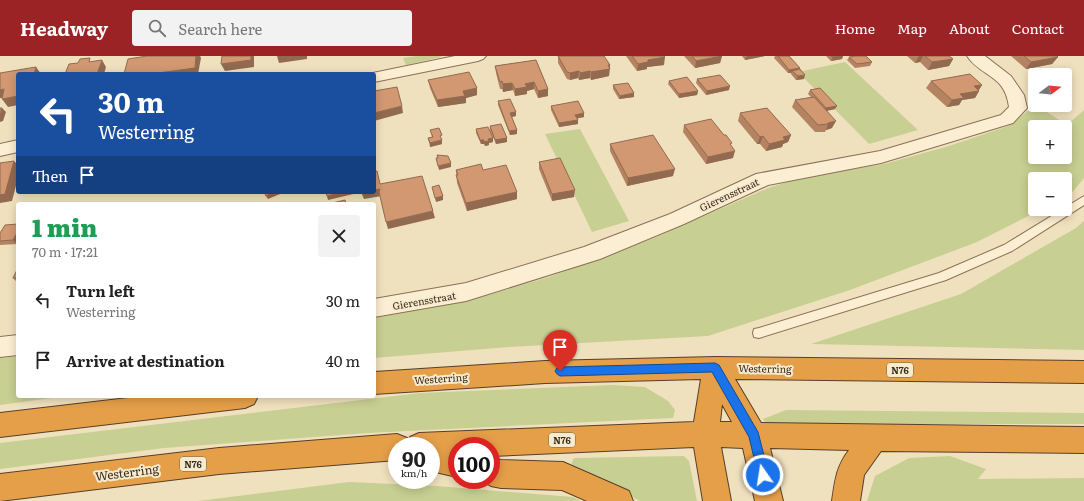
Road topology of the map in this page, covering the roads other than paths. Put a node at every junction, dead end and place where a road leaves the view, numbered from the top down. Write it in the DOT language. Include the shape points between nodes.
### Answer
graph roads {
  1 [pos="478,56"];
  2 [pos="975,56"];
  3 [pos="376,77"];
  4 [pos="16,146"];
  5 [pos="0,150"];
  6 [pos="1084,200"];
  7 [pos="376,308"];
  8 [pos="759,333"];
  9 [pos="16,345"];
  10 [pos="0,347"];
  11 [pos="715,368"];
  12 [pos="1084,372"];
  13 [pos="376,382"];
  14 [pos="228,398"];
  15 [pos="0,425"];
  16 [pos="705,434"];
  17 [pos="754,435"];
  18 [pos="874,438"];
  19 [pos="1084,440"];
  20 [pos="440,445"];
  21 [pos="388,448"];
  22 [pos="500,474"];
  23 [pos="0,488"];
  24 [pos="619,501"];
  25 [pos="717,501"];
  26 [pos="769,501"];
  27 [pos="846,501"];
  1 -- 3 [label="street"];
  2 -- 7 [label="street, Gierensstraat" via="1005,79 1016,95 1018,108 1007,119 881,157 763,179 592,253 544,269 466,292"];
  4 -- 5 [label="street"];
  6 -- 8 [label="lane" via="1008,248 942,277"];
  9 -- 10 [label="street"];
  11 -- 12 [label="highway, Westerring / N76"];
  11 -- 13 [label="highway, Westerring / N76" via="545,372"];
  11 -- 16 [label="highway"];
  11 -- 17 [label="highway"];
  14 -- 15 [label="highway"];
  16 -- 17 [label="highway, N76"];
  16 -- 20 [label="highway, N76"];
  16 -- 25 [label="highway"];
  17 -- 18 [label="highway, N76"];
  17 -- 26 [label="highway"];
  18 -- 19 [label="highway, N76"];
  18 -- 27 [label="highway" via="851,470"];
  21 -- 23 [label="highway, Westerring / N76" via="219,461"];
  22 -- 24 [label="highway" via="563,476"];
}
